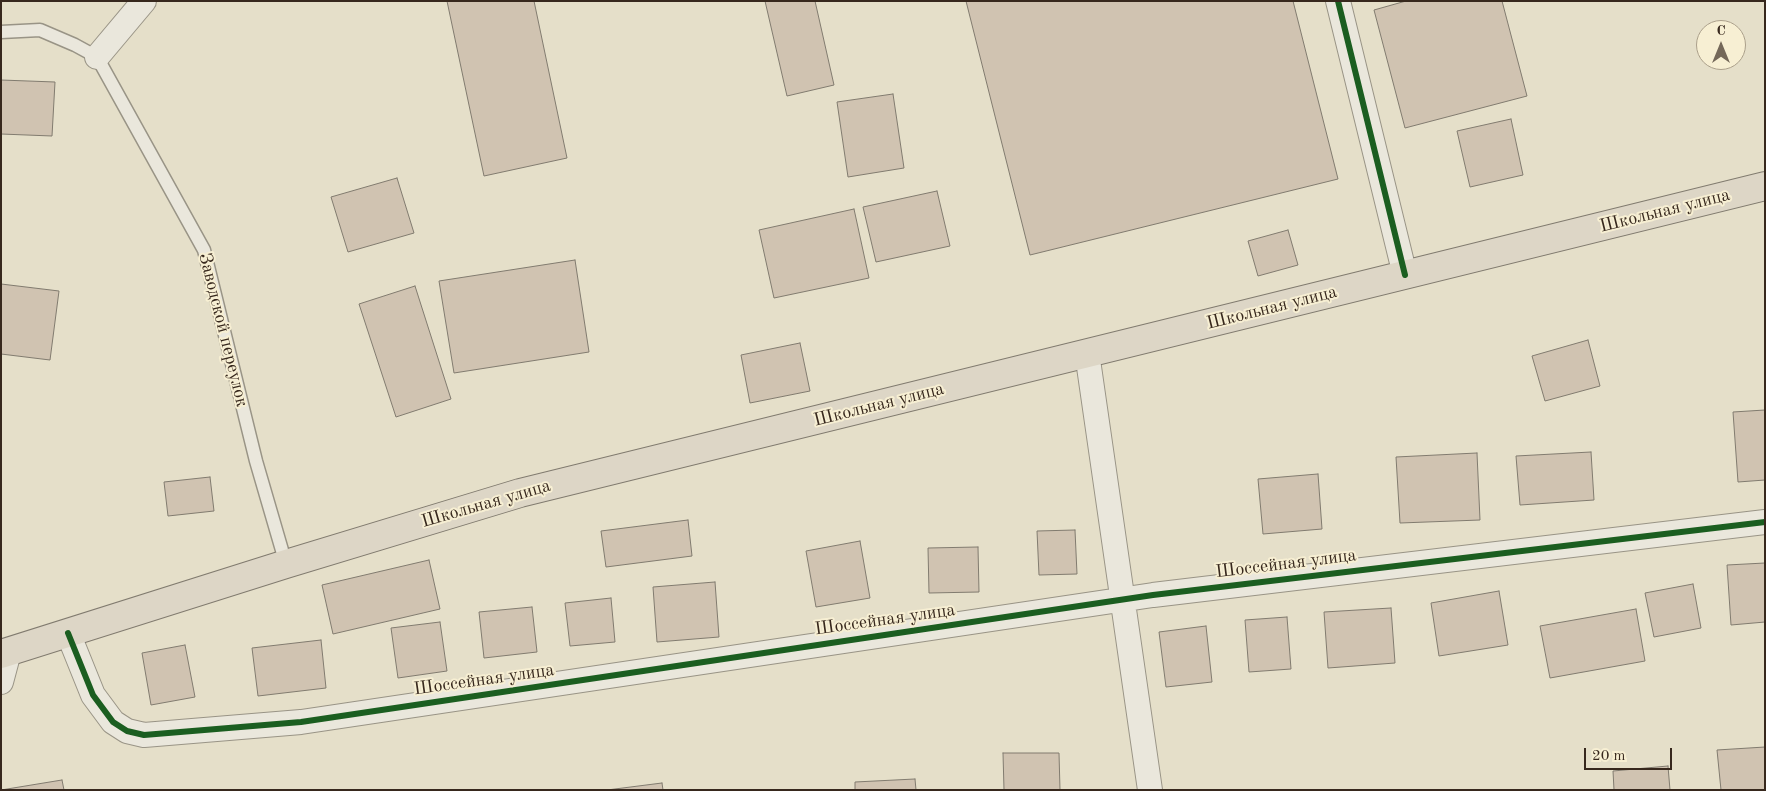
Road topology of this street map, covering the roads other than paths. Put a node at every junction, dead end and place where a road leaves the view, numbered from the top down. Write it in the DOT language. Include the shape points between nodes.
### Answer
graph roads {
  1 [pos="144,1"];
  2 [pos="1338,1"];
  3 [pos="1,32"];
  4 [pos="97,57"];
  5 [pos="1765,186"];
  6 [pos="1405,275"];
  7 [pos="1087,354"];
  8 [pos="1765,522"];
  9 [pos="286,564"];
  10 [pos="1123,599"];
  11 [pos="68,633"];
  12 [pos="5,653"];
  13 [pos="1,682"];
  14 [pos="1150,790"];
  1 -- 4 [label="street"];
  2 -- 6 [label="street"];
  3 -- 4 [label="lane" via="40,30"];
  4 -- 9 [label="lane, Заводской переулок" via="204,250 256,461"];
  5 -- 6 [label="main road, Школьная улица"];
  6 -- 7 [label="main road, Школьная улица"];
  7 -- 9 [label="main road, Школьная улица" via="520,493"];
  7 -- 10 [label="street"];
  8 -- 10 [label="street, Шоссейная улица"];
  9 -- 11 [label="main road, Школьная улица"];
  10 -- 11 [label="street, Шоссейная улица" via="300,722 144,735 127,731 113,722 93,695"];
  10 -- 14 [label="street"];
  11 -- 12 [label="main road, Школьная улица"];
  12 -- 13 [label="street"];
}
